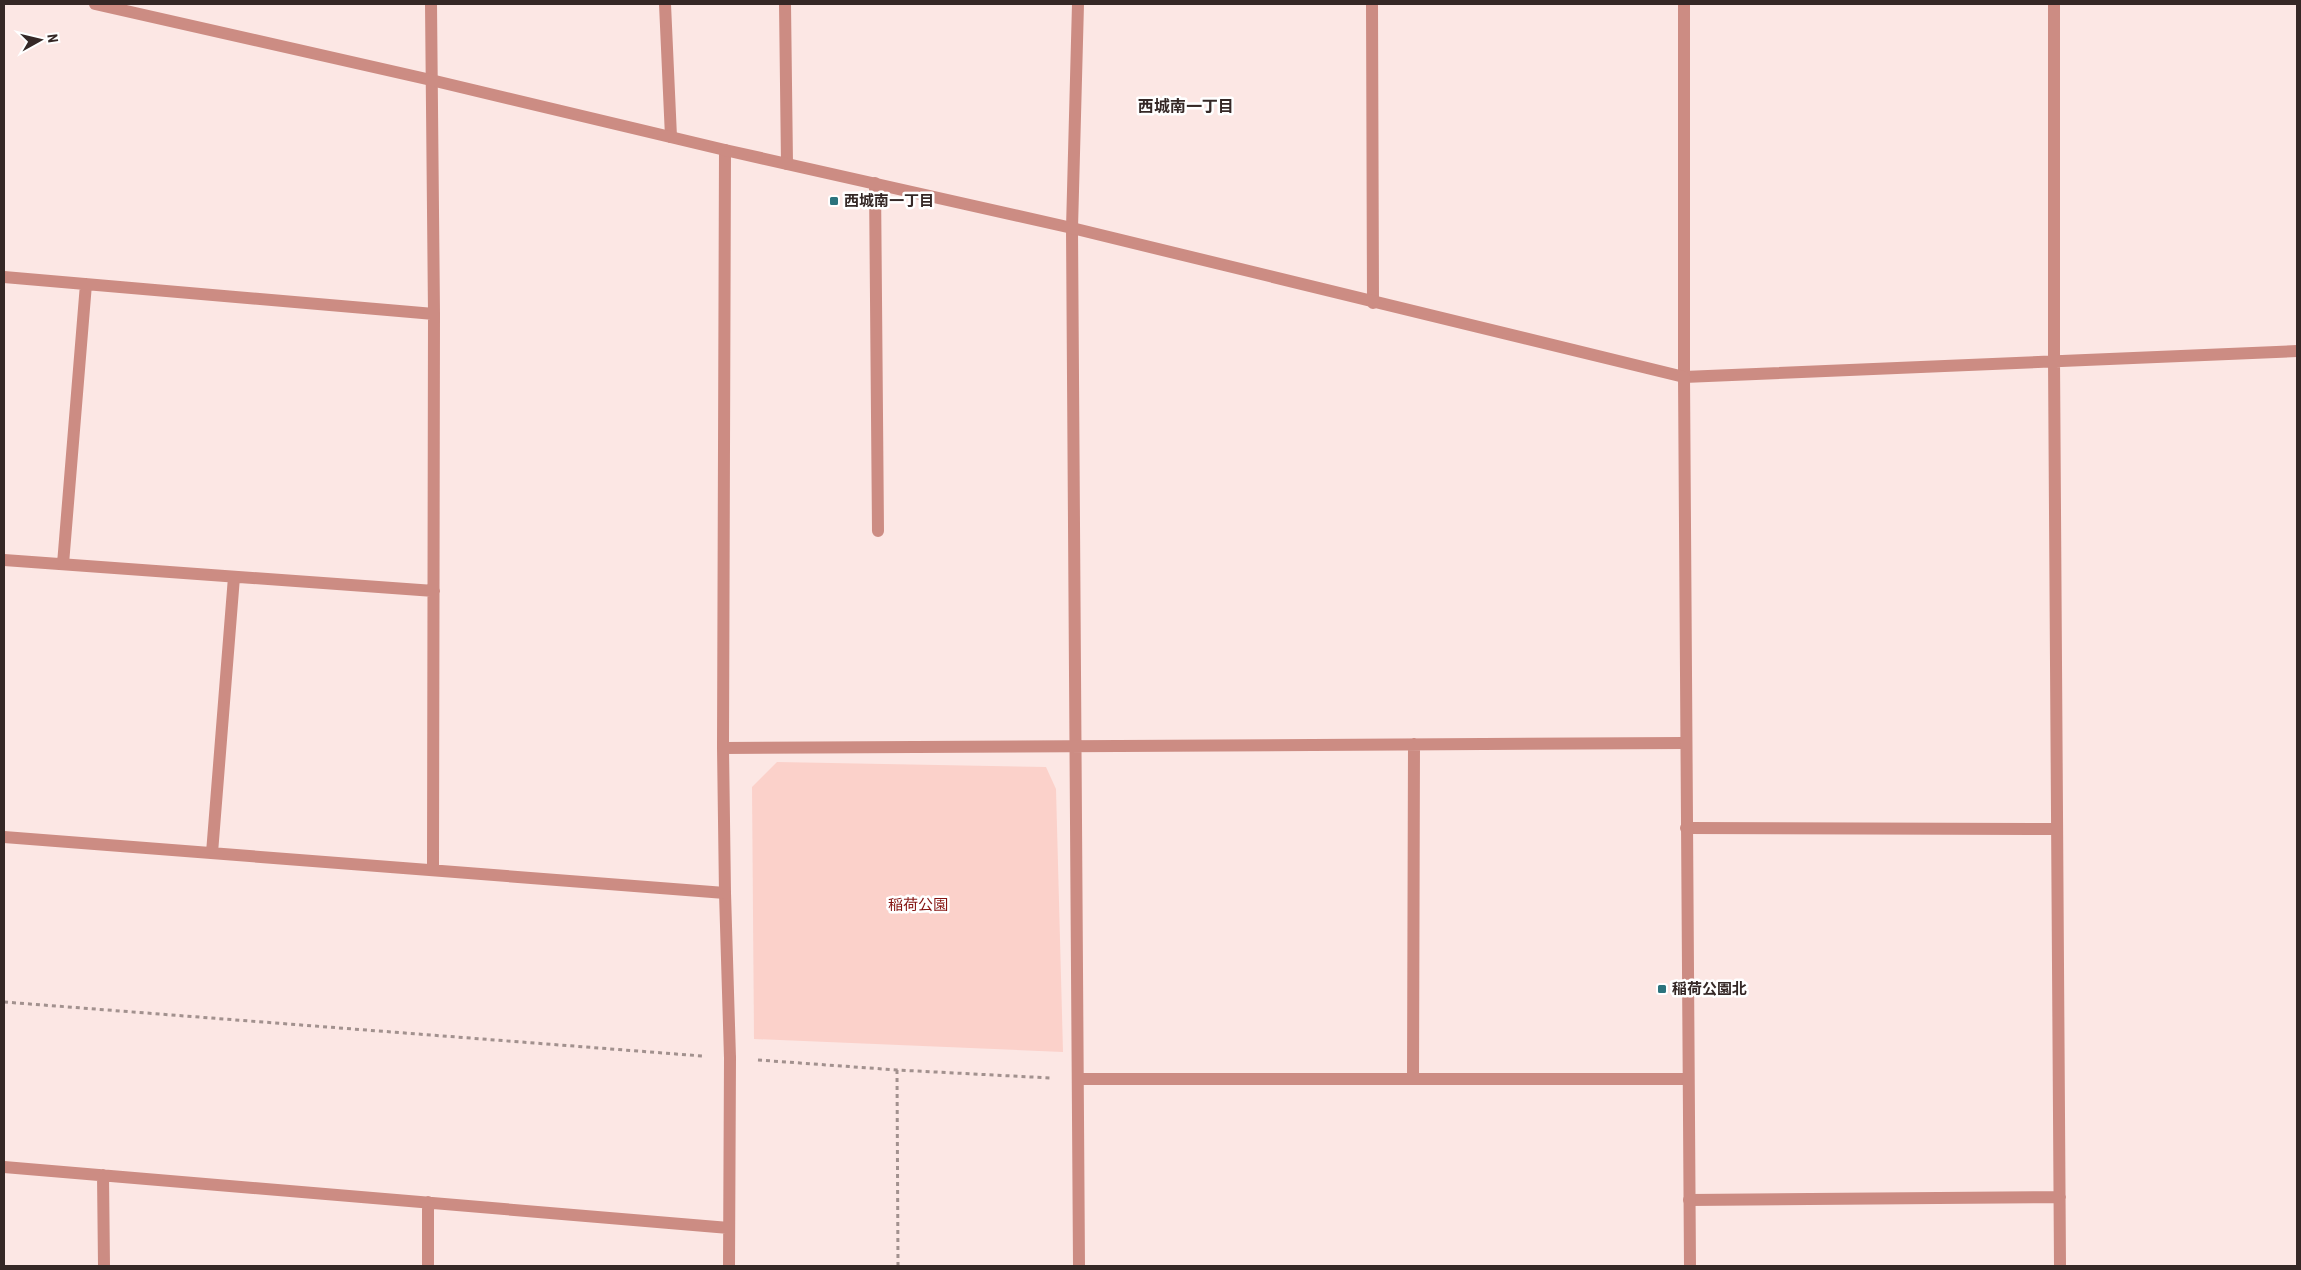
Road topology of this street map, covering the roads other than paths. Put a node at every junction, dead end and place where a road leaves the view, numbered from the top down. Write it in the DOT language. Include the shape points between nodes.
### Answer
graph roads {
  1 [pos="95,4"];
  2 [pos="431,4"];
  3 [pos="665,4"];
  4 [pos="785,4"];
  5 [pos="1078,4"];
  6 [pos="1372,4"];
  7 [pos="1684,4"];
  8 [pos="2054,4"];
  9 [pos="141,9"];
  10 [pos="431,80"];
  11 [pos="672,137"];
  12 [pos="725,150"];
  13 [pos="787,164"];
  14 [pos="875,184"];
  15 [pos="1072,228"];
  16 [pos="4,277"];
  17 [pos="86,284"];
  18 [pos="1373,303"];
  19 [pos="434,314"];
  20 [pos="2297,351"];
  21 [pos="2054,361"];
  22 [pos="1684,377"];
  23 [pos="878,531"];
  24 [pos="4,560"];
  25 [pos="63,564"];
  26 [pos="234,577"];
  27 [pos="434,591"];
  28 [pos="1686,743"];
  29 [pos="1414,744"];
  30 [pos="1075,745"];
  31 [pos="723,748"];
  32 [pos="1686,828"];
  33 [pos="2057,829"];
  34 [pos="4,838"];
  35 [pos="212,853"];
  36 [pos="433,869"];
  37 [pos="725,893"];
  38 [pos="1079,1079"];
  39 [pos="1413,1079"];
  40 [pos="1688,1079"];
  41 [pos="4,1167"];
  42 [pos="103,1175"];
  43 [pos="2060,1197"];
  44 [pos="1689,1200"];
  45 [pos="428,1202"];
  46 [pos="729,1228"];
  47 [pos="104,1266"];
  48 [pos="428,1266"];
  49 [pos="729,1266"];
  50 [pos="1080,1266"];
  51 [pos="1690,1266"];
  52 [pos="2060,1266"];
  1 -- 9 [label="street"];
  2 -- 10 [label="street"];
  3 -- 11 [label="street"];
  4 -- 13 [label="street"];
  5 -- 15 [label="street"];
  6 -- 18 [label="street"];
  7 -- 22 [label="street"];
  8 -- 21 [label="street"];
  9 -- 10 [label="street"];
  10 -- 11 [label="street"];
  10 -- 19 [label="street"];
  11 -- 12 [label="street"];
  12 -- 13 [label="street"];
  12 -- 31 [label="street"];
  13 -- 14 [label="street"];
  14 -- 15 [label="street"];
  14 -- 23 [label="street"];
  15 -- 18 [label="street"];
  15 -- 30 [label="street"];
  16 -- 17 [label="street"];
  17 -- 19 [label="street"];
  17 -- 25 [label="street"];
  18 -- 22 [label="street"];
  19 -- 27 [label="street"];
  20 -- 21 [label="street"];
  21 -- 22 [label="street"];
  21 -- 33 [label="street"];
  22 -- 28 [label="street"];
  24 -- 25 [label="street"];
  25 -- 26 [label="street"];
  26 -- 27 [label="street"];
  26 -- 35 [label="street"];
  27 -- 36 [label="street"];
  28 -- 29 [label="street"];
  28 -- 32 [label="street"];
  29 -- 30 [label="street"];
  29 -- 39 [label="street"];
  30 -- 31 [label="street"];
  30 -- 38 [label="street"];
  31 -- 37 [label="street"];
  32 -- 33 [label="street"];
  32 -- 40 [label="street"];
  33 -- 43 [label="street"];
  34 -- 35 [label="street"];
  35 -- 36 [label="street"];
  36 -- 37 [label="street"];
  37 -- 46 [label="street" via="730,1058"];
  38 -- 39 [label="street"];
  38 -- 50 [label="street"];
  39 -- 40 [label="street"];
  40 -- 44 [label="street"];
  41 -- 42 [label="street"];
  42 -- 45 [label="street"];
  42 -- 47 [label="street"];
  43 -- 44 [label="street"];
  43 -- 52 [label="street"];
  44 -- 51 [label="street"];
  45 -- 46 [label="street"];
  45 -- 48 [label="street"];
  46 -- 49 [label="street"];
}
